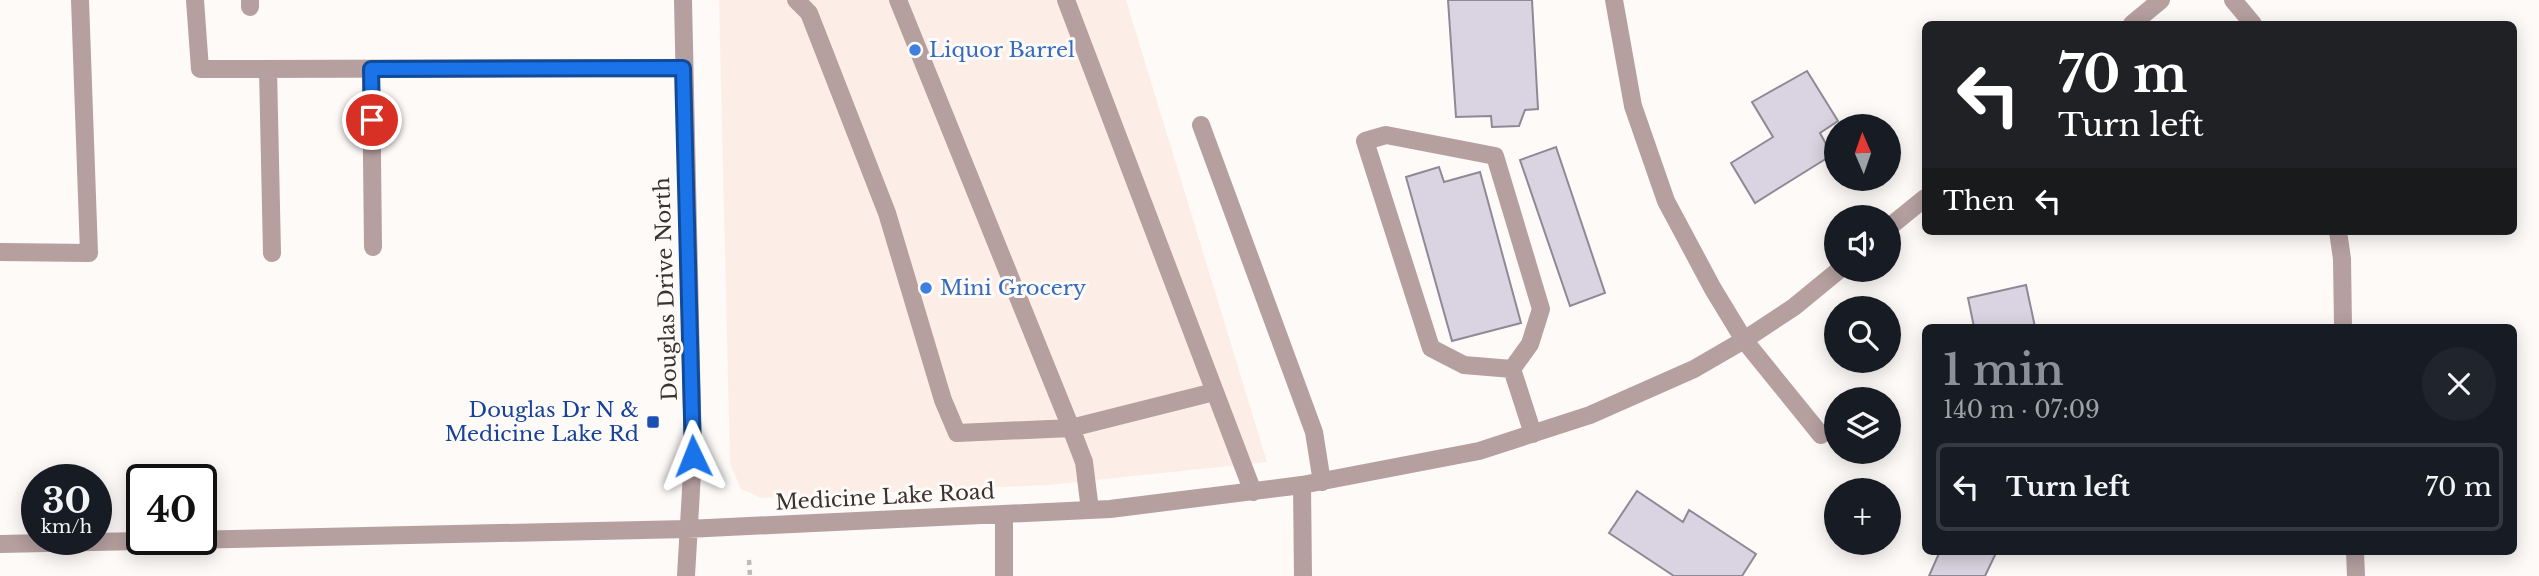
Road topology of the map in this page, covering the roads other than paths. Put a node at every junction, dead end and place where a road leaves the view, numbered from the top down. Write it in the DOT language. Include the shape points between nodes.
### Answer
graph roads {
  1 [pos="80,0"];
  2 [pos="194,0"];
  3 [pos="683,0"];
  4 [pos="796,0"];
  5 [pos="898,0"];
  6 [pos="1066,0"];
  7 [pos="1614,0"];
  8 [pos="2161,0"];
  9 [pos="2233,0"];
  10 [pos="2136,21"];
  11 [pos="2250,21"];
  12 [pos="683,68"];
  13 [pos="268,69"];
  14 [pos="371,69"];
  15 [pos="1201,125"];
  16 [pos="1922,200"];
  17 [pos="1901,217"];
  18 [pos="2339,235"];
  19 [pos="373,247"];
  20 [pos="0,253"];
  21 [pos="272,253"];
  22 [pos="1824,282"];
  23 [pos="2343,324"];
  24 [pos="1744,340"];
  25 [pos="1512,369"];
  26 [pos="1214,392"];
  27 [pos="1071,428"];
  28 [pos="1533,434"];
  29 [pos="1821,435"];
  30 [pos="1322,482"];
  31 [pos="1303,485"];
  32 [pos="1253,492"];
  33 [pos="1090,510"];
  34 [pos="1004,514"];
  35 [pos="687,529"];
  36 [pos="0,544"];
  37 [pos="2355,555"];
  38 [pos="686,576"];
  39 [pos="1004,576"];
  40 [pos="1303,576"];
  41 [pos="2356,576"];
  1 -- 20 [label="street" via="89,253"];
  2 -- 13 [label="street" via="200,69"];
  3 -- 12 [label="street, Douglas Drive North"];
  4 -- 27 [label="street" via="809,13 887,213 957,433"];
  5 -- 27 [label="street"];
  6 -- 26 [label="street"];
  7 -- 24 [label="street" via="1633,106 1665,201"];
  8 -- 10 [label="street"];
  9 -- 11 [label="street"];
  12 -- 14 [label="street"];
  12 -- 35 [label="street, Douglas Drive North" via="693,456"];
  13 -- 14 [label="street"];
  13 -- 21 [label="street"];
  14 -- 19 [label="street"];
  15 -- 30 [label="street" via="1314,432"];
  16 -- 17 [label="street"];
  18 -- 23 [label="street"];
  22 -- 24 [label="street, Medicine Lake Road"];
  24 -- 28 [label="street, Medicine Lake Road" via="1590,415"];
  24 -- 29 [label="street"];
  25 -- 25 [label="street" via="1530,344 1541,309 1495,156 1386,135 1365,141 1430,348 1464,365"];
  25 -- 28 [label="street"];
  26 -- 27 [label="street"];
  26 -- 32 [label="street"];
  27 -- 33 [label="street" via="1084,462"];
  28 -- 30 [label="street, Medicine Lake Road" via="1479,451"];
  30 -- 31 [label="street, Medicine Lake Road"];
  31 -- 32 [label="street, Medicine Lake Road"];
  31 -- 40 [label="street"];
  32 -- 33 [label="street, Medicine Lake Road"];
  33 -- 34 [label="street, Medicine Lake Road"];
  34 -- 35 [label="street, Medicine Lake Road"];
  34 -- 39 [label="street"];
  35 -- 36 [label="street, Medicine Lake Road"];
  35 -- 38 [label="street, Douglas Drive North"];
  37 -- 41 [label="street"];
}
